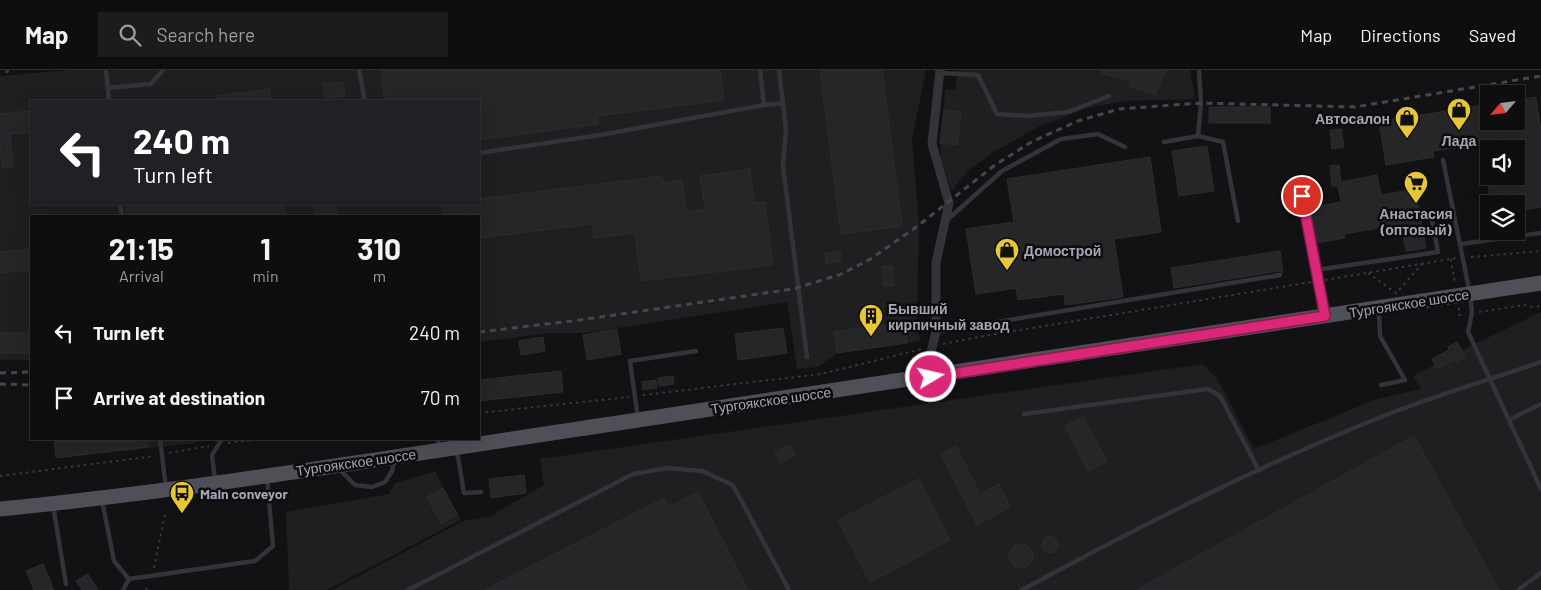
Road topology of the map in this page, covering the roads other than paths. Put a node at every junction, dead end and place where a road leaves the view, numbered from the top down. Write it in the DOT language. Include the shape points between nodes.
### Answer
graph roads {
  1 [pos="106,70"];
  2 [pos="163,70"];
  3 [pos="359,70"];
  4 [pos="760,70"];
  5 [pos="779,70"];
  6 [pos="1199,70"];
  7 [pos="940,72"];
  8 [pos="108,88"];
  9 [pos="1109,96"];
  10 [pos="109,100"];
  11 [pos="365,100"];
  12 [pos="783,103"];
  13 [pos="764,105"];
  14 [pos="1198,136"];
  15 [pos="1164,142"];
  16 [pos="1125,147"];
  17 [pos="480,153"];
  18 [pos="1442,160"];
  19 [pos="1299,178"];
  20 [pos="1431,215"];
  21 [pos="1238,221"];
  22 [pos="944,222"];
  23 [pos="1541,233"];
  24 [pos="1461,244"];
  25 [pos="1316,270"];
  26 [pos="1280,275"];
  27 [pos="1541,283"];
  28 [pos="1470,294"];
  29 [pos="1378,308"];
  30 [pos="1325,316"];
  31 [pos="936,332"];
  32 [pos="696,351"];
  33 [pos="807,357"];
  34 [pos="1541,362"];
  35 [pos="931,377"];
  36 [pos="1490,380"];
  37 [pos="1381,385"];
  38 [pos="1541,404"];
  39 [pos="1024,414"];
  40 [pos="638,420"];
  41 [pos="1509,420"];
  42 [pos="160,440"];
  43 [pos="221,440"];
  44 [pos="438,444"];
  45 [pos="456,447"];
  46 [pos="395,456"];
  47 [pos="335,465"];
  48 [pos="1258,469"];
  49 [pos="267,475"];
  50 [pos="215,482"];
  51 [pos="1541,489"];
  52 [pos="166,490"];
  53 [pos="481,492"];
  54 [pos="101,499"];
  55 [pos="52,504"];
  56 [pos="0,509"];
  57 [pos="1541,573"];
  58 [pos="129,579"];
  59 [pos="66,584"];
  60 [pos="123,590"];
  61 [pos="408,590"];
  62 [pos="789,590"];
  63 [pos="1022,590"];
  64 [pos="1518,590"];
  1 -- 8 [label="lane"];
  2 -- 8 [label="lane" via="151,84"];
  3 -- 11 [label="lane"];
  4 -- 13 [label="lane"];
  5 -- 12 [label="lane"];
  6 -- 14 [label="lane"];
  7 -- 9 [label="lane" via="978,75 997,114 1027,116 1068,112"];
  7 -- 22 [label="street" via="932,144 949,203"];
  8 -- 10 [label="lane"];
  12 -- 13 [label="lane"];
  12 -- 33 [label="lane" via="786,130 783,166"];
  13 -- 17 [label="lane" via="600,136"];
  14 -- 15 [label="lane"];
  14 -- 21 [label="lane" via="1223,142"];
  16 -- 22 [label="lane" via="1098,134 1061,139 1002,171"];
  18 -- 24 [label="lane"];
  19 -- 25 [label="lane"];
  20 -- 25 [label="lane" via="1438,252"];
  22 -- 31 [label="street" via="936,263"];
  23 -- 24 [label="lane"];
  24 -- 28 [label="lane"];
  25 -- 30 [label="lane"];
  26 -- 31 [label="lane"];
  27 -- 28 [label="main road, Тургоякское шоссе"];
  28 -- 29 [label="main road, Тургоякское шоссе"];
  28 -- 36 [label="lane" via="1472,314 1468,332"];
  29 -- 30 [label="main road, Тургоякское шоссе"];
  29 -- 37 [label="lane" via="1380,336 1405,380"];
  30 -- 35 [label="main road, Тургоякское шоссе"];
  31 -- 35 [label="street" via="928,360"];
  32 -- 40 [label="lane" via="630,361"];
  34 -- 36 [label="lane"];
  35 -- 40 [label="main road, Тургоякское шоссе"];
  36 -- 41 [label="lane"];
  36 -- 48 [label="lane" via="1392,413"];
  38 -- 41 [label="lane"];
  39 -- 48 [label="lane" via="1208,389 1220,396"];
  40 -- 45 [label="main road, Тургоякское шоссе"];
  41 -- 51 [label="lane"];
  42 -- 52 [label="lane"];
  43 -- 50 [label="lane" via="212,455"];
  44 -- 45 [label="main road, Тургоякское шоссе"];
  44 -- 46 [label="main road, Тургоякское шоссе"];
  45 -- 53 [label="lane" via="464,493"];
  46 -- 47 [label="main road, Тургоякское шоссе"];
  46 -- 47 [label="lane" via="392,471 385,482 372,487 355,485"];
  47 -- 49 [label="main road, Тургоякское шоссе"];
  48 -- 63 [label="lane"];
  49 -- 50 [label="main road, Тургоякское шоссе"];
  49 -- 58 [label="lane" via="273,546 256,561"];
  50 -- 52 [label="main road, Тургоякское шоссе"];
  52 -- 54 [label="main road, Тургоякское шоссе"];
  54 -- 55 [label="main road, Тургоякское шоссе"];
  54 -- 58 [label="lane" via="114,561"];
  55 -- 56 [label="main road, Тургоякское шоссе"];
  55 -- 59 [label="lane"];
  57 -- 64 [label="lane"];
  58 -- 60 [label="lane"];
  61 -- 62 [label="lane" via="633,474 667,468 702,471 733,485"];
}
